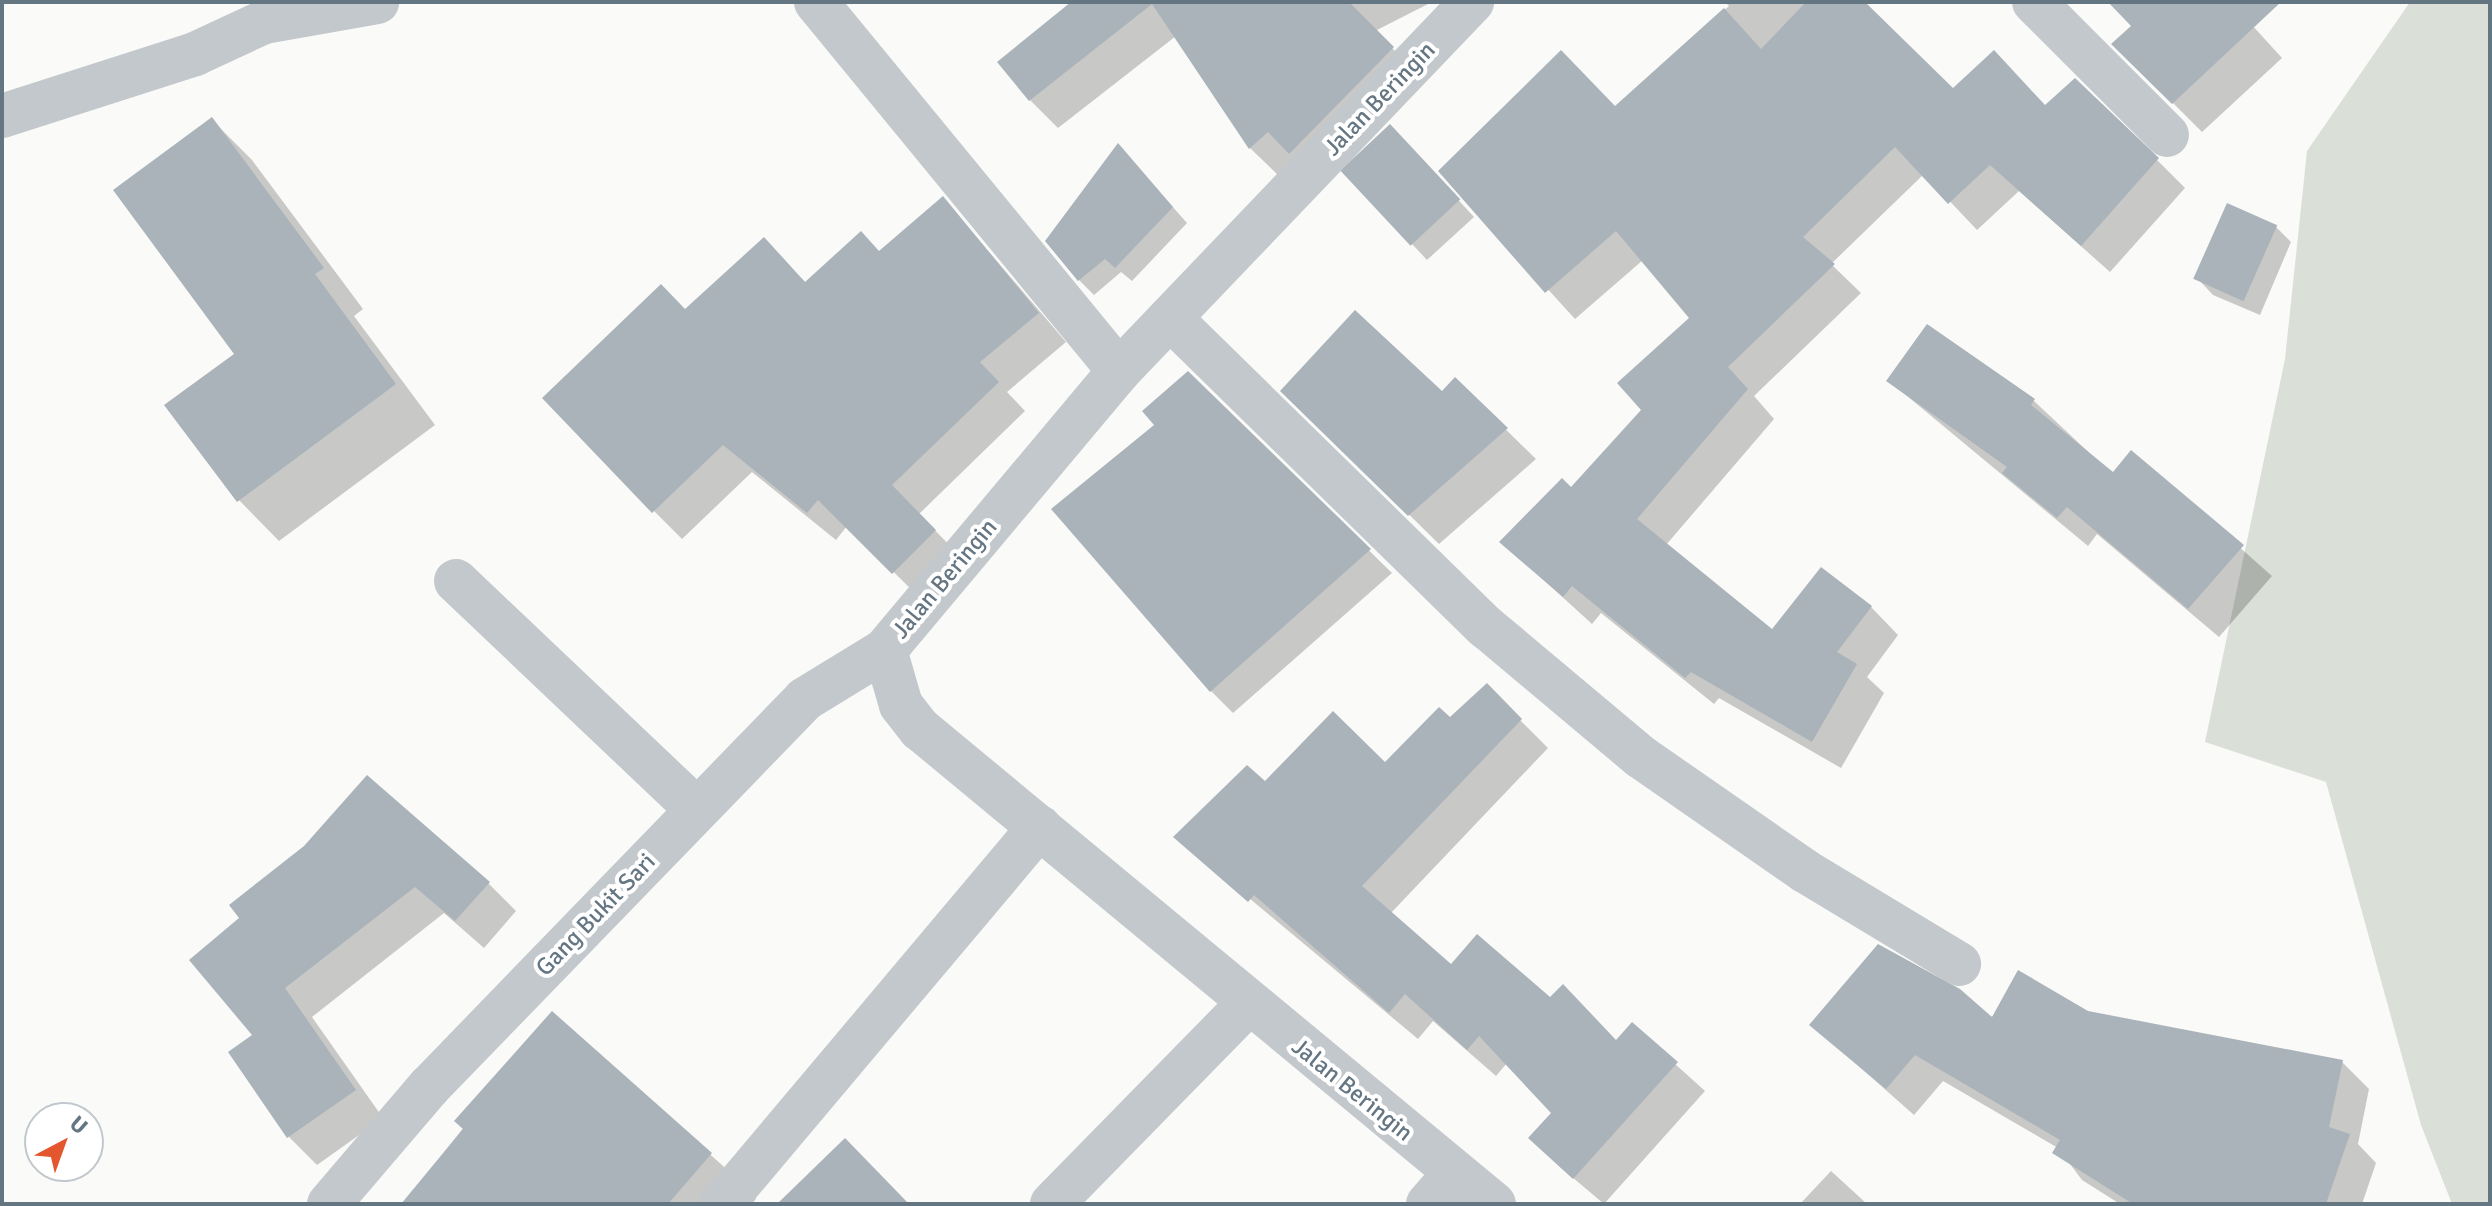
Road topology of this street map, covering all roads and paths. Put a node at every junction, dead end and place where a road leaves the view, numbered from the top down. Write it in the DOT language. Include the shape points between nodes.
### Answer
graph roads {
  1 [pos="377,2"];
  2 [pos="816,2"];
  3 [pos="2034,2"];
  4 [pos="1458,8"];
  5 [pos="2,116"];
  6 [pos="2167,135"];
  7 [pos="1170,318"];
  8 [pos="1119,371"];
  9 [pos="456,581"];
  10 [pos="885,650"];
  11 [pos="697,810"];
  12 [pos="1039,827"];
  13 [pos="1959,964"];
  14 [pos="1248,1004"];
  15 [pos="1442,1188"];
  16 [pos="329,1204"];
  17 [pos="722,1204"];
  18 [pos="1052,1204"];
  19 [pos="1494,1204"];
  1 -- 5 [label="street" via="264,22 195,54"];
  2 -- 8 [label="street"];
  3 -- 6 [label="street"];
  4 -- 7 [label="street, Jalan Beringin"];
  7 -- 8 [label="street, Jalan Beringin"];
  7 -- 13 [label="street" via="1486,627 1629,747 1805,871"];
  8 -- 10 [label="street, Jalan Beringin"];
  9 -- 11 [label="street"];
  10 -- 11 [label="street, Gang Bukit Sari" via="816,690"];
  10 -- 12 [label="street, Jalan Beringin" via="901,705 920,729"];
  11 -- 16 [label="street, Gang Bukit Sari" via="429,1087"];
  12 -- 14 [label="street, Jalan Beringin"];
  12 -- 17 [label="street"];
  14 -- 15 [label="street, Jalan Beringin"];
  14 -- 18 [label="street"];
  15 -- 19 [label="street, Jalan Beringin"];
}
